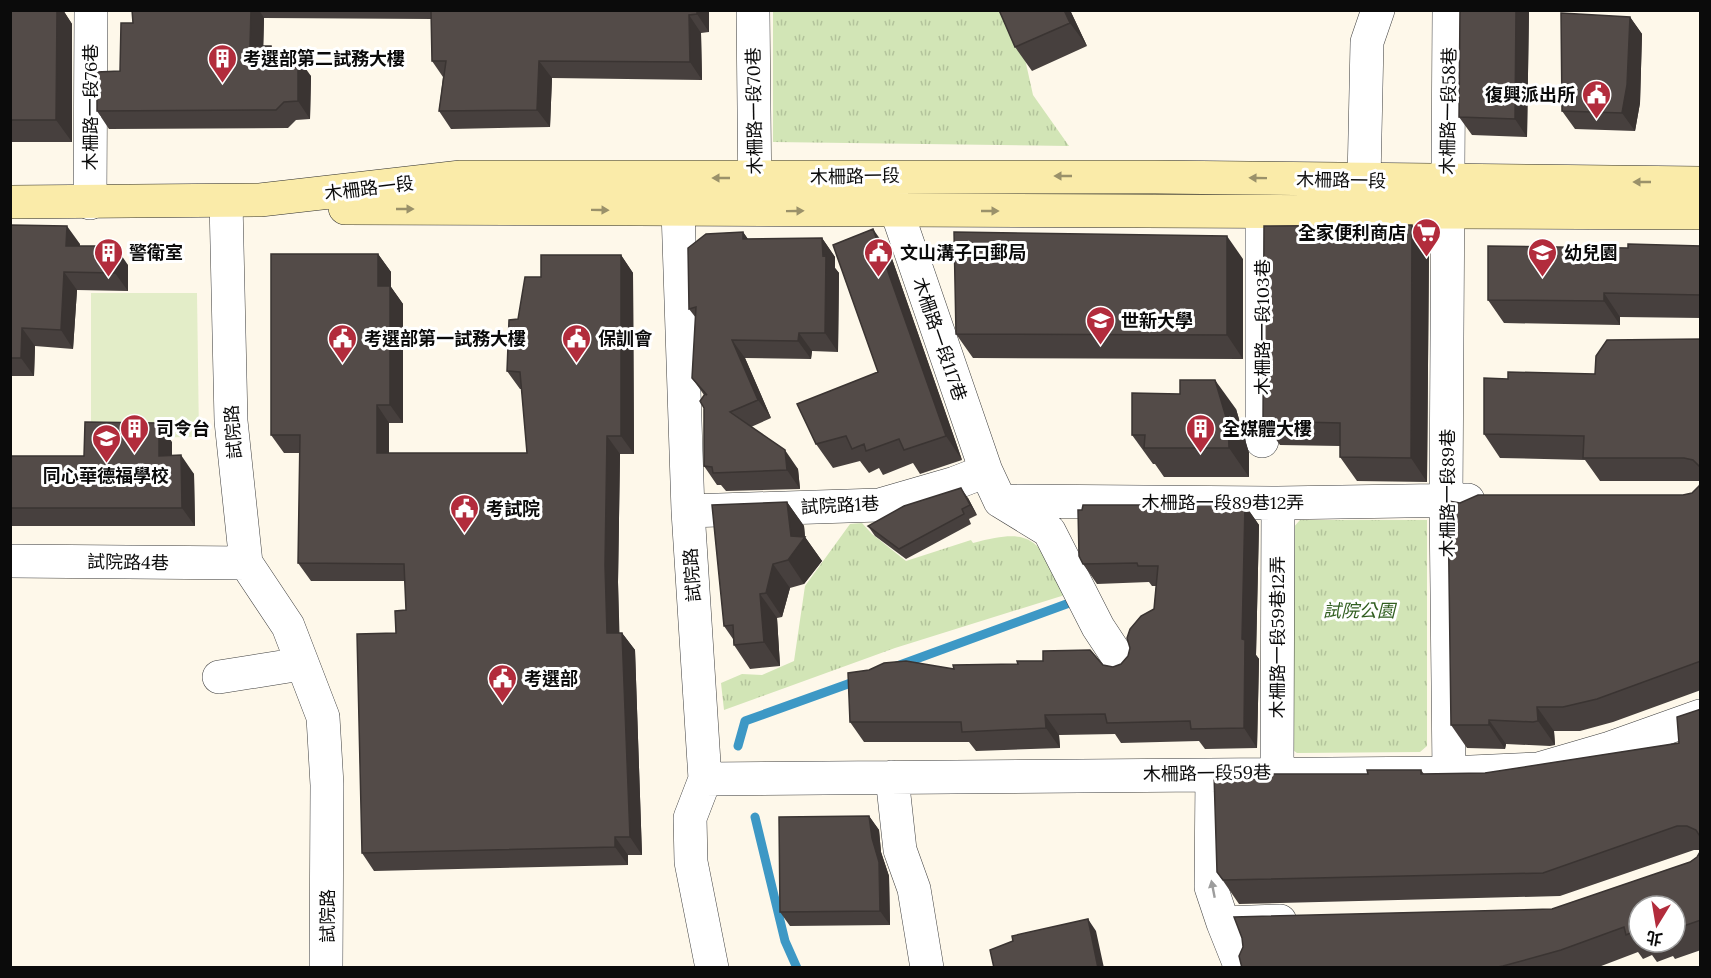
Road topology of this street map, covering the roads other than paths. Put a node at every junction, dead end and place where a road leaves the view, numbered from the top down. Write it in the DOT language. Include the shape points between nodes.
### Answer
graph roads {
  1 [pos="91,10"];
  2 [pos="753,10"];
  3 [pos="1378,10"];
  4 [pos="1449,10"];
  5 [pos="885,176"];
  6 [pos="676,178"];
  7 [pos="754,178"];
  8 [pos="1364,180"];
  9 [pos="1701,183"];
  10 [pos="1447,197"];
  11 [pos="10,202"];
  12 [pos="90,203"];
  13 [pos="226,208"];
  14 [pos="895,210"];
  15 [pos="677,211"];
  16 [pos="755,211"];
  17 [pos="1262,212"];
  18 [pos="1701,213"];
  19 [pos="10,216"];
  20 [pos="1262,441"];
  21 [pos="986,471"];
  22 [pos="1494,500"];
  23 [pos="1000,501"];
  24 [pos="1446,501"];
  25 [pos="1278,503"];
  26 [pos="688,511"];
  27 [pos="10,561"];
  28 [pos="246,563"];
  29 [pos="301,664"];
  30 [pos="1125,668"];
  31 [pos="219,677"];
  32 [pos="1701,716"];
  33 [pos="1277,772"];
  34 [pos="1449,773"];
  35 [pos="1212,775"];
  36 [pos="892,777"];
  37 [pos="705,779"];
  38 [pos="1305,921"];
  39 [pos="1222,922"];
  40 [pos="326,968"];
  41 [pos="712,968"];
  42 [pos="927,968"];
  43 [pos="1241,968"];
  1 -- 12 [label="street, 木柵路一段76巷"];
  2 -- 7 [label="street, 木柵路一段70巷"];
  3 -- 8 [label="street" via="1367,42"];
  4 -- 10 [label="street, 木柵路一段58巷"];
  5 -- 7 [label="main road, 木柵路一段"];
  8 -- 5 [label="main road, 木柵路一段, one-way"];
  5 -- 14 [label="street, 木柵路一段117巷"];
  7 -- 6 [label="main road, 木柵路一段, one-way"];
  6 -- 13 [label="main road, 木柵路一段" via="461,177 260,200"];
  6 -- 15 [label="street, 試院路"];
  7 -- 16 [label="street, 木柵路一段70巷"];
  8 -- 10 [label="main road, 木柵路一段"];
  9 -- 10 [label="main road, 木柵路一段, one-way"];
  10 -- 17 [label="main road, 木柵路一段"];
  10 -- 18 [label="main road, 木柵路一段"];
  10 -- 24 [label="street, 木柵路一段89巷"];
  11 -- 12 [label="main road, 木柵路一段"];
  12 -- 13 [label="main road, 木柵路一段"];
  13 -- 15 [label="main road, 木柵路一段, one-way"];
  13 -- 19 [label="main road, 木柵路一段"];
  13 -- 28 [label="street, 試院路" via="231,421"];
  16 -- 14 [label="main road, 木柵路一段, one-way"];
  14 -- 17 [label="main road, 木柵路一段, one-way"];
  14 -- 21 [label="street, 木柵路一段117巷"];
  15 -- 16 [label="main road, 木柵路一段"];
  15 -- 26 [label="street, 試院路"];
  17 -- 20 [label="street, 木柵路一段103巷"];
  21 -- 23 [label="street, 木柵路一段117巷"];
  21 -- 26 [label="street, 試院路1巷" via="879,505"];
  22 -- 24 [label="street, 木柵路一段89巷12弄"];
  23 -- 25 [label="street, 木柵路一段89巷12弄"];
  23 -- 30 [label="street" via="1049,531 1098,627"];
  24 -- 25 [label="street, 木柵路一段89巷12弄"];
  24 -- 34 [label="street, 木柵路一段89巷"];
  25 -- 33 [label="street, 木柵路一段59巷12弄"];
  26 -- 37 [label="street, 試院路"];
  27 -- 28 [label="street, 試院路4巷"];
  28 -- 29 [label="street, 試院路" via="288,626"];
  29 -- 31 [label="street"];
  29 -- 40 [label="street, 試院路" via="323,717 327,785"];
  32 -- 34 [label="street, 木柵路一段59巷" via="1538,769"];
  33 -- 34 [label="street, 木柵路一段59巷"];
  33 -- 35 [label="street, 木柵路一段59巷"];
  35 -- 36 [label="street, 木柵路一段59巷"];
  39 -- 35 [label="street, one-way" via="1210,887"];
  36 -- 37 [label="street, 木柵路一段59巷"];
  36 -- 42 [label="street" via="900,850 914,888"];
  37 -- 41 [label="street, 試院路" via="690,818 691,862"];
  38 -- 39 [label="street"];
  39 -- 43 [label="street"];
}
